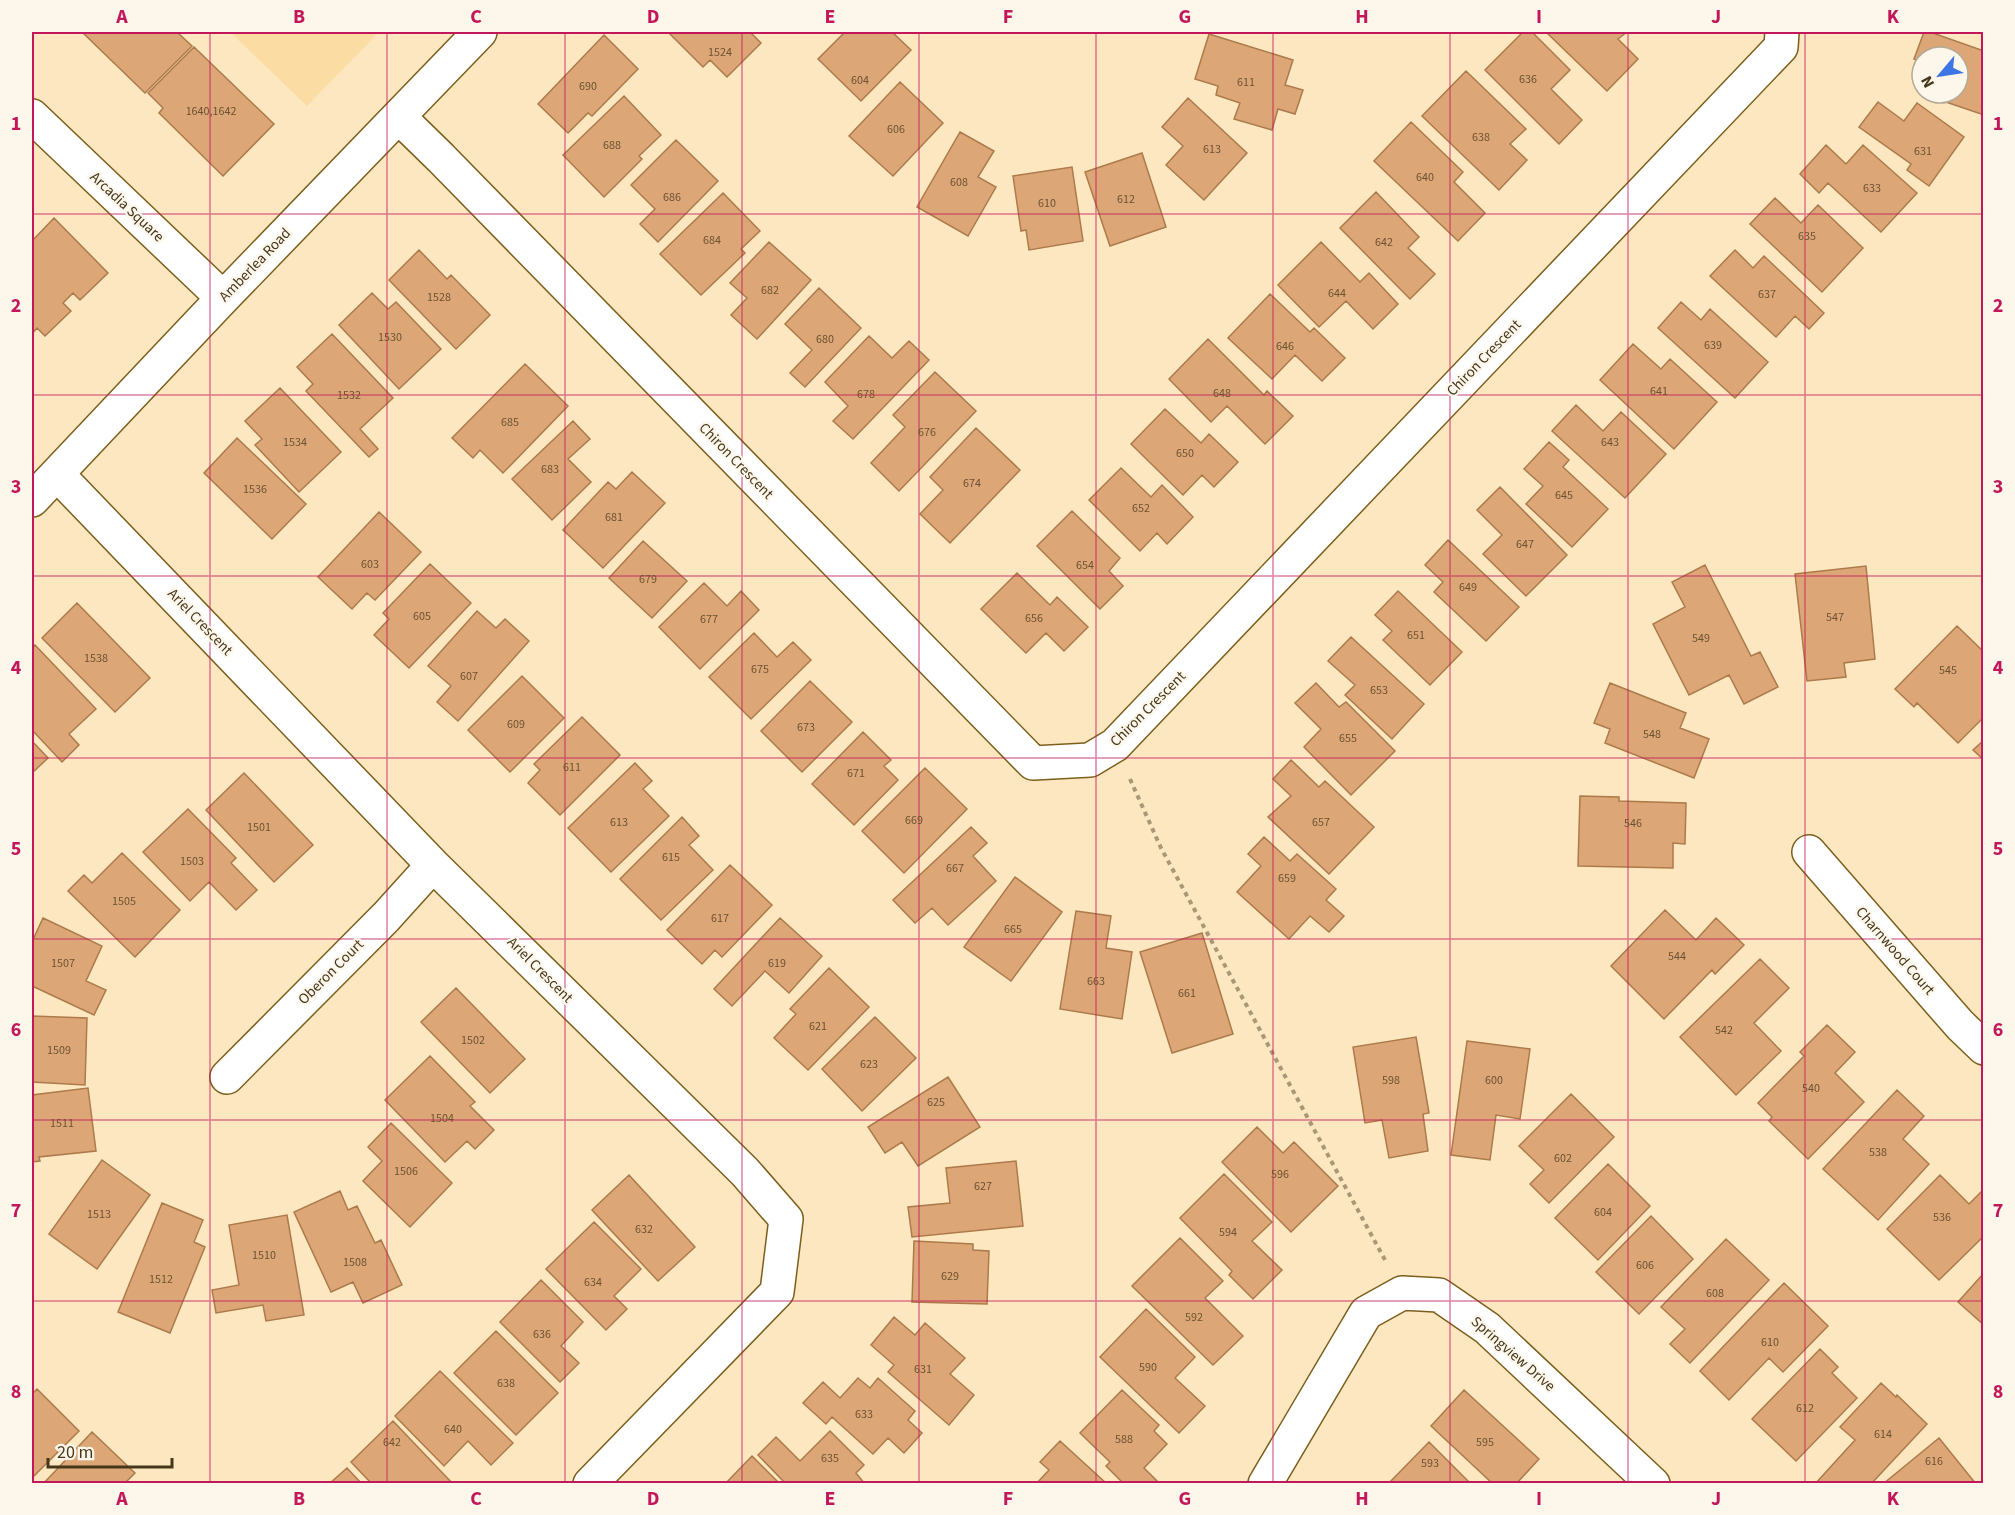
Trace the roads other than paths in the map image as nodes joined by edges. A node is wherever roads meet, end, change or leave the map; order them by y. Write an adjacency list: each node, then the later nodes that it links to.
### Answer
1 (480, 32): 4 (street, Amberlea Road)
2 (1782, 32): 4 (street, Chiron Crescent)
3 (32, 116): 5 (street, Arcadia Square)
4 (399, 117): 5 (street, Amberlea Road)
5 (222, 298): 6 (street, Amberlea Road)
6 (57, 474): 7 (street, Amberlea Road); 9 (street, Ariel Crescent)
7 (32, 500)
8 (1809, 852): 10 (street, Charnwood Court)
9 (433, 865): 11 (street, Oberon Court); 12 (street, Ariel Crescent)
10 (1983, 1048)
11 (227, 1077)
12 (590, 1484)
13 (1265, 1484): 14 (street, Springview Drive)
14 (1653, 1484)

